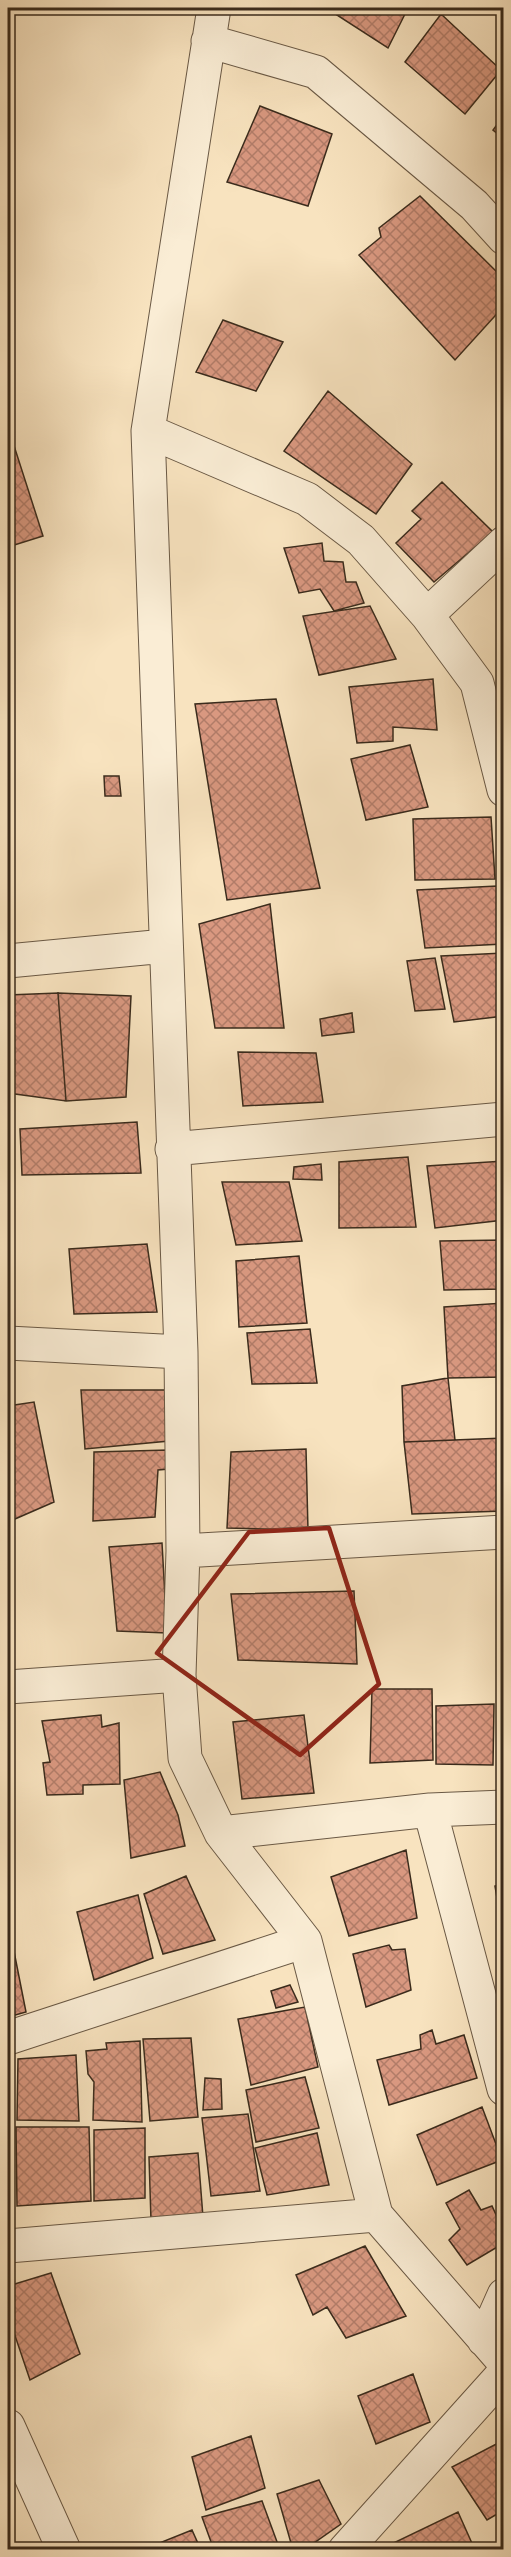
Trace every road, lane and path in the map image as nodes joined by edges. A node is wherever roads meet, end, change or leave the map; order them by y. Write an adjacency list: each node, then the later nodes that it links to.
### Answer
1 (214, 8): 2 (street)
2 (208, 41): 3 (street); 4 (street)
3 (504, 238)
4 (148, 431): 6 (street); 8 (street)
5 (504, 543): 6 (street)
6 (427, 615): 7 (street)
7 (504, 790)
8 (165, 946): 9 (street); 11 (street)
9 (8, 961)
10 (504, 1119): 11 (street)
11 (172, 1149): 13 (street)
12 (8, 1343): 13 (street)
13 (181, 1353): 15 (street)
14 (504, 1532): 15 (street)
15 (183, 1551): 16 (street)
16 (178, 1675): 17 (street); 20 (street)
17 (8, 1687)
18 (504, 1807): 19 (street)
19 (429, 1810): 20 (street); 23 (street)
20 (221, 1833): 21 (street)
21 (305, 1941): 22 (street); 24 (street)
22 (8, 2038)
23 (504, 2089)
24 (376, 2215): 25 (street); 27 (street)
25 (8, 2246)
26 (504, 2295): 27 (street)
27 (494, 2351)
28 (504, 2373): 31 (street)
29 (8, 2426): 30 (street)
30 (61, 2548)
31 (345, 2550)

